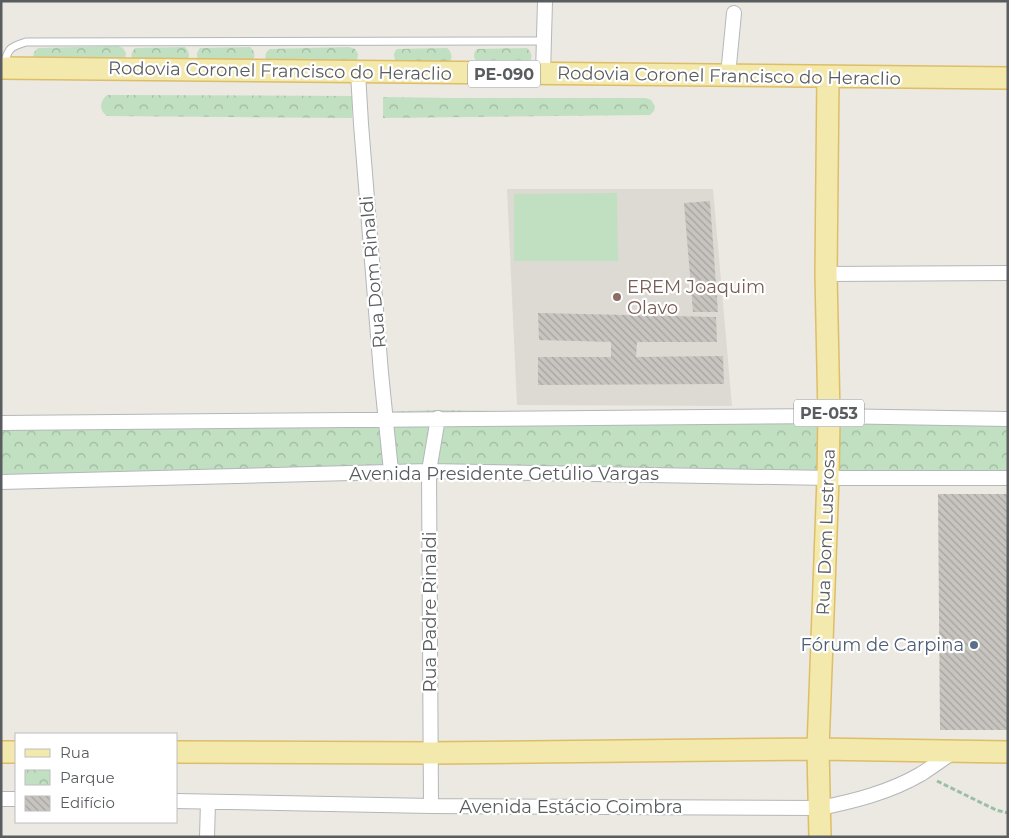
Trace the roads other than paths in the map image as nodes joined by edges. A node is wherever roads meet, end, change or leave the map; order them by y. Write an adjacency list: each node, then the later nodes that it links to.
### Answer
1 (545, 1): 3 (street)
2 (734, 13): 7 (street)
3 (544, 41): 4 (lane); 6 (street)
4 (2, 68): 5 (main road, Rodovia Coronel Francisco do Heraclio / PE-090)
5 (358, 73): 6 (main road, Rodovia Coronel Francisco do Heraclio / PE-090); 14 (street, Rua Dom Rinaldi)
6 (543, 74): 7 (main road, Rodovia Coronel Francisco do Heraclio / PE-090)
7 (728, 75): 8 (main road, Rodovia Coronel Francisco do Heraclio / PE-090)
8 (828, 77): 9 (main road, Rodovia Coronel Francisco do Heraclio / PE-090); 11 (main road, Rua Dom Lustrosa / PE-053)
9 (1008, 78)
10 (1008, 273): 11 (street)
11 (826, 274): 12 (main road, Rua Dom Lustrosa / PE-053)
12 (829, 416): 13 (street); 15 (street); 19 (main road, Rua Dom Lustrosa / PE-053)
13 (438, 418): 14 (street); 18 (street, Rua Padre Rinaldi)
14 (385, 419): 16 (street); 17 (street, Rua Dom Rinaldi)
15 (1008, 419)
16 (1, 423)
17 (391, 471): 18 (street, Avenida Presidente Getúlio Vargas); 21 (street, Avenida Presidente Getúlio Vargas)
18 (429, 471): 19 (street, Avenida Presidente Getúlio Vargas); 28 (street, Rua Padre Rinaldi)
19 (828, 478): 20 (street, Avenida Presidente Getúlio Vargas); 22 (main road, Rua Dom Lustrosa / PE-053)
20 (1008, 478)
21 (1, 482)
22 (818, 749): 26 (main road); 28 (main road); 34 (main road, Rua Dom Lustrosa / PE-053)
23 (1, 752): 24 (main road)
24 (15, 752)
25 (178, 752): 28 (main road)
26 (953, 752): 27 (main road); 34 (street, Avenida Estácio Coimbra)
27 (1008, 752)
28 (430, 753): 33 (street, Rua Padre Rinaldi)
29 (1, 798): 30 (street)
30 (15, 799)
31 (178, 801): 32 (street, Avenida Estácio Coimbra)
32 (208, 802): 33 (street, Avenida Estácio Coimbra); 35 (street)
33 (431, 806): 34 (street, Avenida Estácio Coimbra)
34 (820, 808): 36 (main road, Rua Dom Lustrosa / PE-053)
35 (207, 837)
36 (820, 837)

